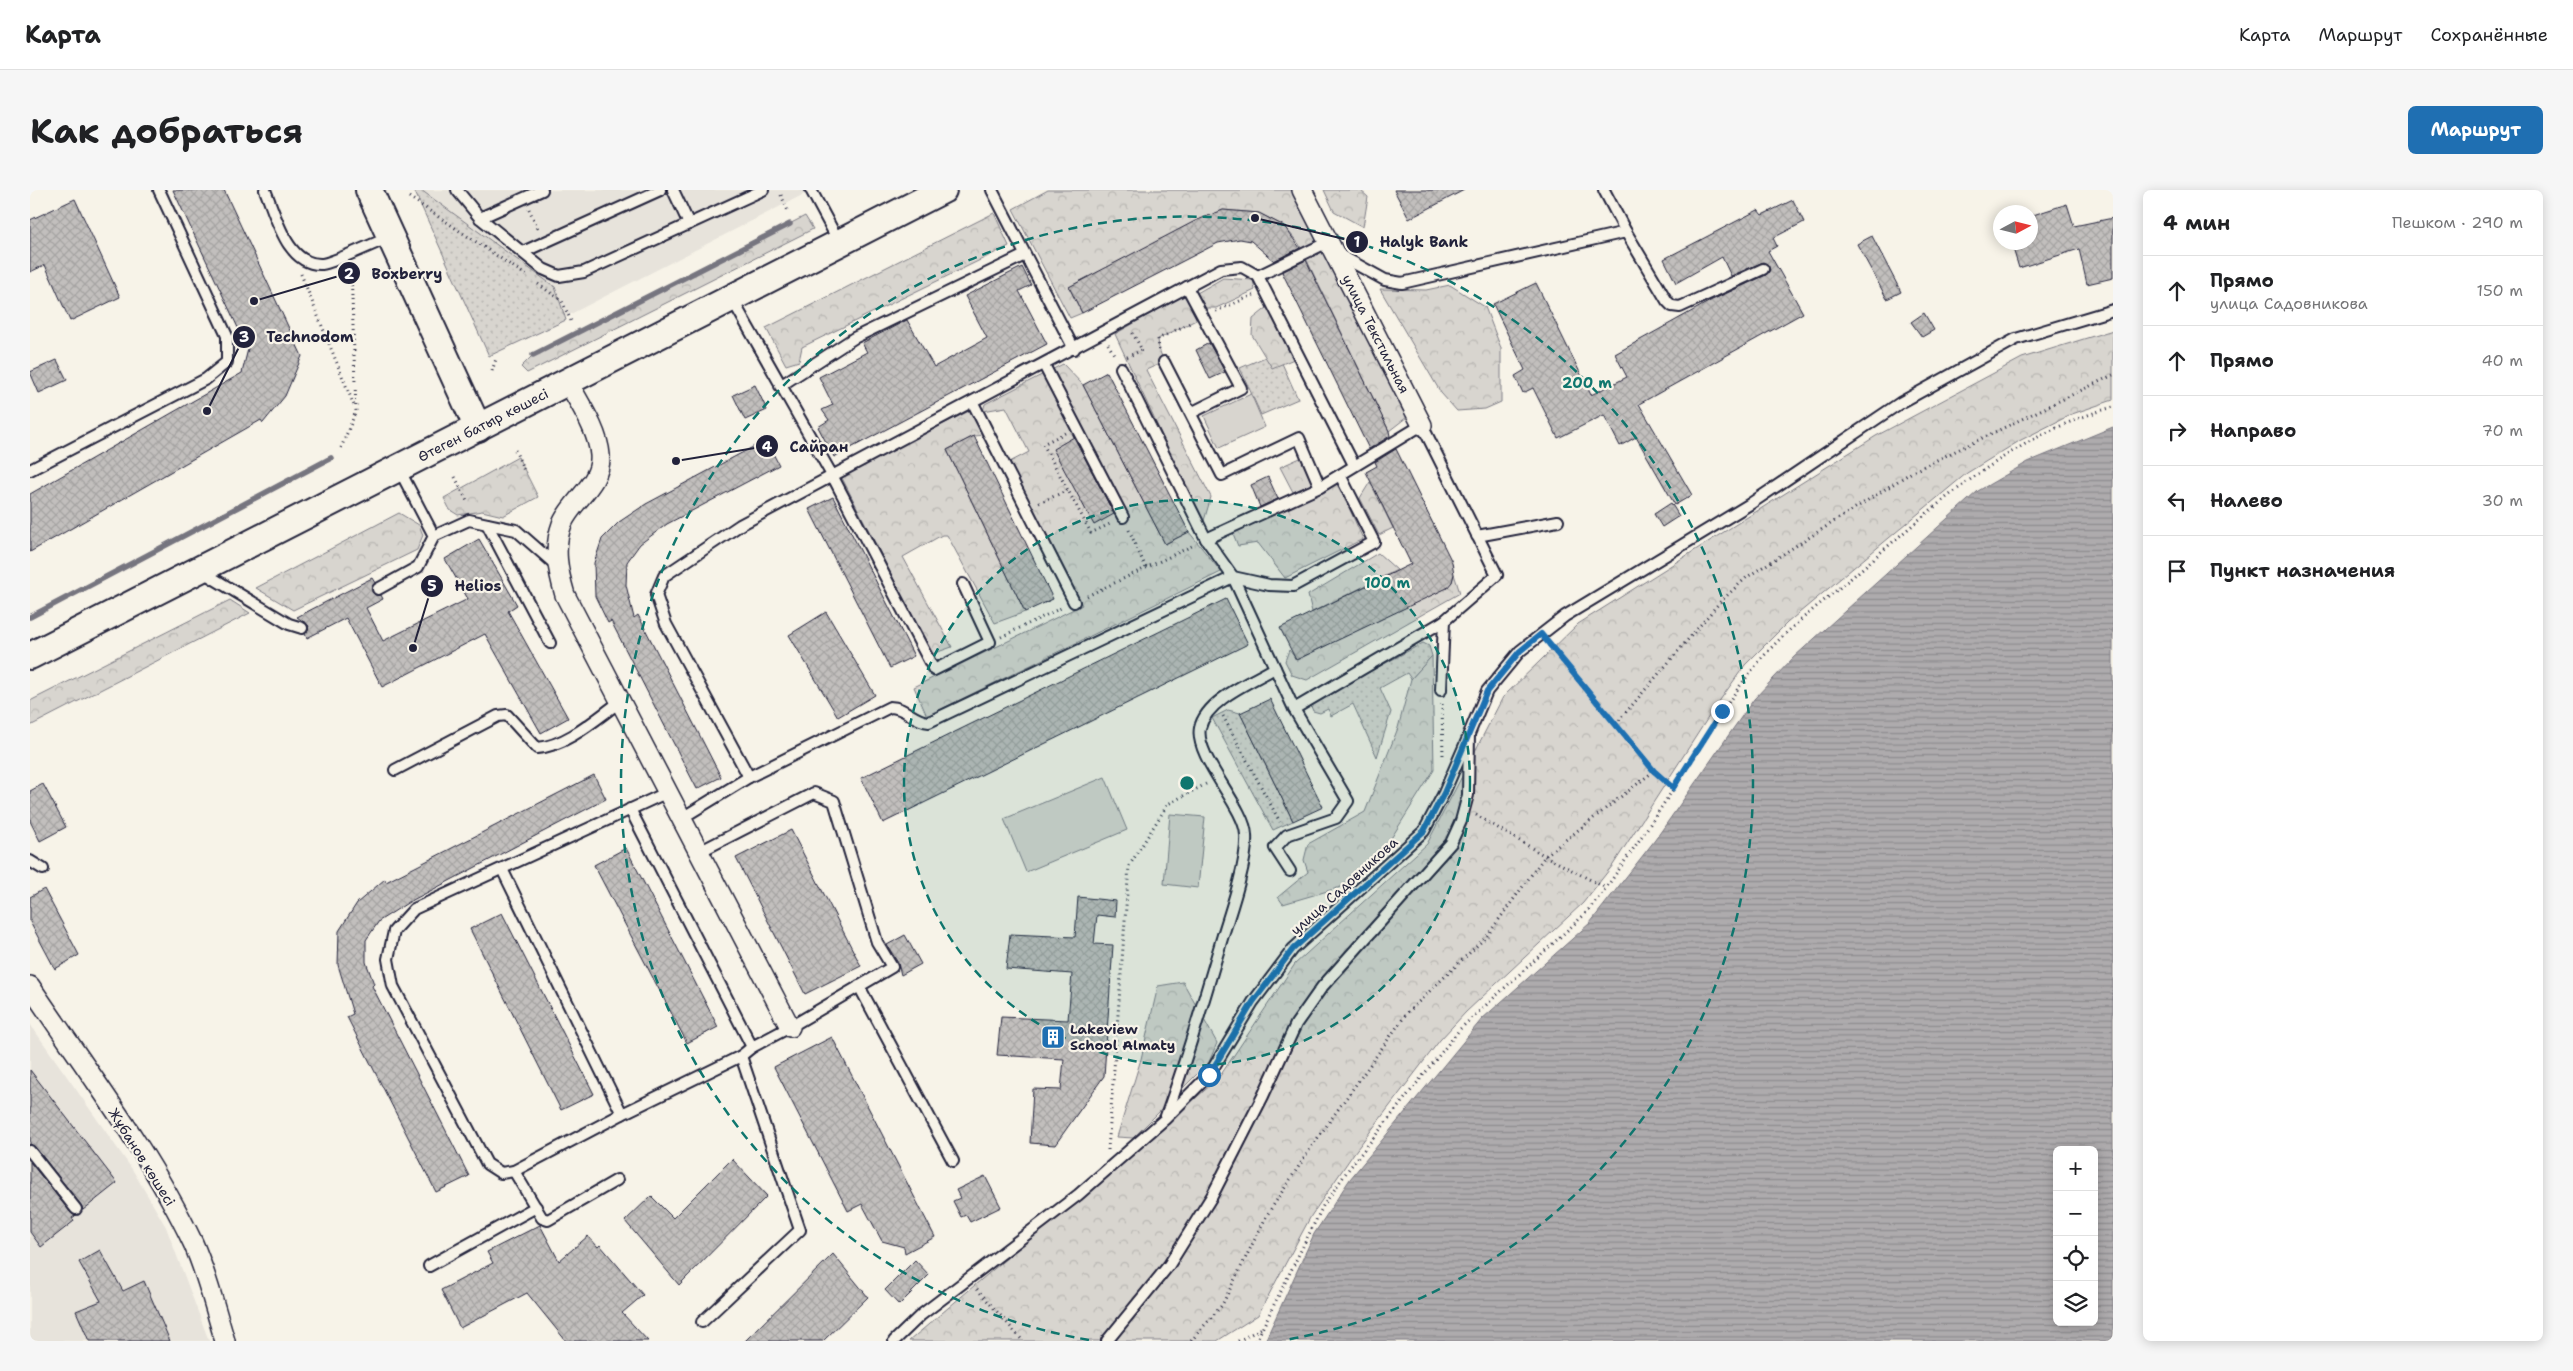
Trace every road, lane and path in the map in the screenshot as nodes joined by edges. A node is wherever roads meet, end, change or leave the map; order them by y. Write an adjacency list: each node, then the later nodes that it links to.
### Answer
1 (158, 190): 55 (lane)
2 (265, 190): 22 (lane)
3 (369, 190): 20 (main road)
4 (457, 190): 17 (lane)
5 (542, 190): 17 (lane)
6 (660, 190): 24 (lane)
7 (673, 190): 18 (lane)
8 (763, 190): 18 (lane)
9 (811, 190): 21 (lane)
10 (943, 190): 21 (main road)
11 (992, 190): 26 (lane)
12 (1302, 190): 23 (street, улица Текстильная)
13 (1604, 190): 19 (lane)
14 (781, 195): 16 (path)
15 (409, 197): 32 (path)
16 (788, 211)
17 (480, 218): 24 (lane)
18 (688, 224): 24 (lane)
19 (1626, 232): 23 (lane); 27 (lane)
20 (391, 237): 25 (lane); 50 (main road)
21 (839, 243): 30 (main road, Өтеген батыр көшесі)
22 (290, 246): 25 (lane); 46 (path)
23 (1331, 247): 28 (lane); 48 (street, улица Текстильная)
24 (523, 252)
25 (350, 253): 46 (path)
26 (1025, 255): 35 (lane); 43 (lane)
27 (1763, 268)
28 (1258, 276): 29 (lane); 53 (lane)
29 (1188, 287): 33 (lane); 47 (lane)
30 (732, 298): 42 (main road, Өтеген батыр көшесі); 43 (lane)
31 (2113, 310): 79 (lane, улица Садовникова)
32 (571, 321)
33 (1126, 321): 34 (lane); 39 (path)
34 (1102, 333): 35 (lane); 39 (path)
35 (1074, 349): 38 (lane)
36 (496, 359): 40 (path)
37 (1164, 362): 47 (lane)
38 (1044, 365): 44 (lane); 49 (lane)
39 (1119, 365): 69 (lane)
40 (492, 370)
41 (2113, 375): 88 (path)
42 (568, 382): 50 (main road, Өтеген батыр көшесі); 70 (street)
43 (780, 386): 59 (lane)
44 (972, 403): 59 (lane); 63 (lane)
45 (2113, 407): 94 (path)
46 (356, 411): 51 (path)
47 (1191, 413): 60 (lane)
48 (1422, 425): 53 (lane); 68 (lane)
49 (1076, 427): 61 (path); 64 (lane)
50 (478, 428): 54 (main road, Өтеген батыр көшесі)
51 (341, 448)
52 (515, 450): 56 (path)
53 (1354, 465): 57 (lane)
54 (399, 469): 67 (lane); 72 (main road, Өтеген батыр көшесі)
55 (30, 470)
56 (525, 473)
57 (1340, 475): 60 (lane); 73 (lane)
58 (455, 477): 62 (path)
59 (833, 477): 80 (lane); 92 (lane)
60 (1320, 487): 69 (lane)
61 (1068, 490): 63 (path); 64 (path)
62 (468, 502)
63 (1027, 509): 76 (lane)
64 (1123, 517): 71 (path)
65 (1558, 521): 68 (lane)
66 (487, 524): 67 (lane); 70 (lane); 81 (lane)
67 (434, 536): 75 (lane)
68 (1477, 536): 77 (lane)
69 (1206, 539): 71 (path); 73 (lane)
70 (557, 566): 85 (street)
71 (1146, 568): 76 (path)
72 (200, 570): 78 (lane); 82 (main road, Өтеген батыр көшесі)
73 (1233, 577): 83 (lane); 92 (lane)
74 (963, 584): 80 (lane)
75 (378, 589)
76 (1074, 602): 80 (path)
77 (1444, 621): 84 (lane); 87 (lane)
78 (302, 628)
79 (1541, 634): 88 (path); 89 (lane, улица Садовникова)
80 (990, 642)
81 (550, 643)
82 (30, 656)
83 (1274, 668): 86 (lane); 87 (lane)
84 (1441, 690): 96 (path)
85 (621, 701): 90 (lane); 95 (street)
86 (1216, 702): 93 (lane); 100 (path)
87 (1294, 709): 100 (lane)
88 (1616, 724): 91 (path)
89 (1469, 734): 96 (lane, улица Садовникова); 97 (lane)
90 (395, 770)
91 (1654, 771): 94 (path); 102 (path)
92 (749, 777): 99 (lane)
93 (1217, 778): 114 (lane); 117 (path)
94 (1673, 788): 107 (path)
95 (668, 792): 98 (lane); 99 (street)
96 (1444, 793): 114 (lane, улица Садовникова)
97 (1464, 808): 102 (path); 129 (lane)
98 (630, 809): 105 (lane); 111 (lane)
99 (682, 818): 101 (street)
100 (1287, 835): 106 (lane)
101 (699, 852): 109 (lane); 110 (street)
102 (1545, 856): 107 (path); 130 (path)
103 (30, 861): 104 (lane)
104 (43, 869)
105 (502, 869): 113 (lane); 118 (lane)
106 (1290, 871)
107 (1606, 888): 125 (path)
108 (30, 986): 126 (street, Жұбанов көшесі)
109 (859, 986): 110 (lane); 116 (lane)
110 (790, 1028): 111 (lane)
111 (752, 1047): 112 (lane)
112 (741, 1056): 113 (lane); 124 (lane)
113 (622, 1114): 118 (lane)
114 (1165, 1119): 117 (lane, улица Садовникова)
115 (30, 1150): 121 (lane)
116 (953, 1161)
117 (1106, 1168): 123 (lane, улица Садовникова)
118 (514, 1171): 120 (lane)
119 (617, 1180): 120 (lane)
120 (536, 1207): 122 (lane)
121 (76, 1209)
122 (429, 1266)
123 (968, 1280): 127 (lane, улица Садовникова); 128 (path)
124 (702, 1322)
125 (1263, 1328): 131 (path); 132 (path)
126 (225, 1341)
127 (894, 1341)
128 (1023, 1341)
129 (1107, 1341)
130 (1191, 1341)
131 (1238, 1341)
132 (1256, 1341)

